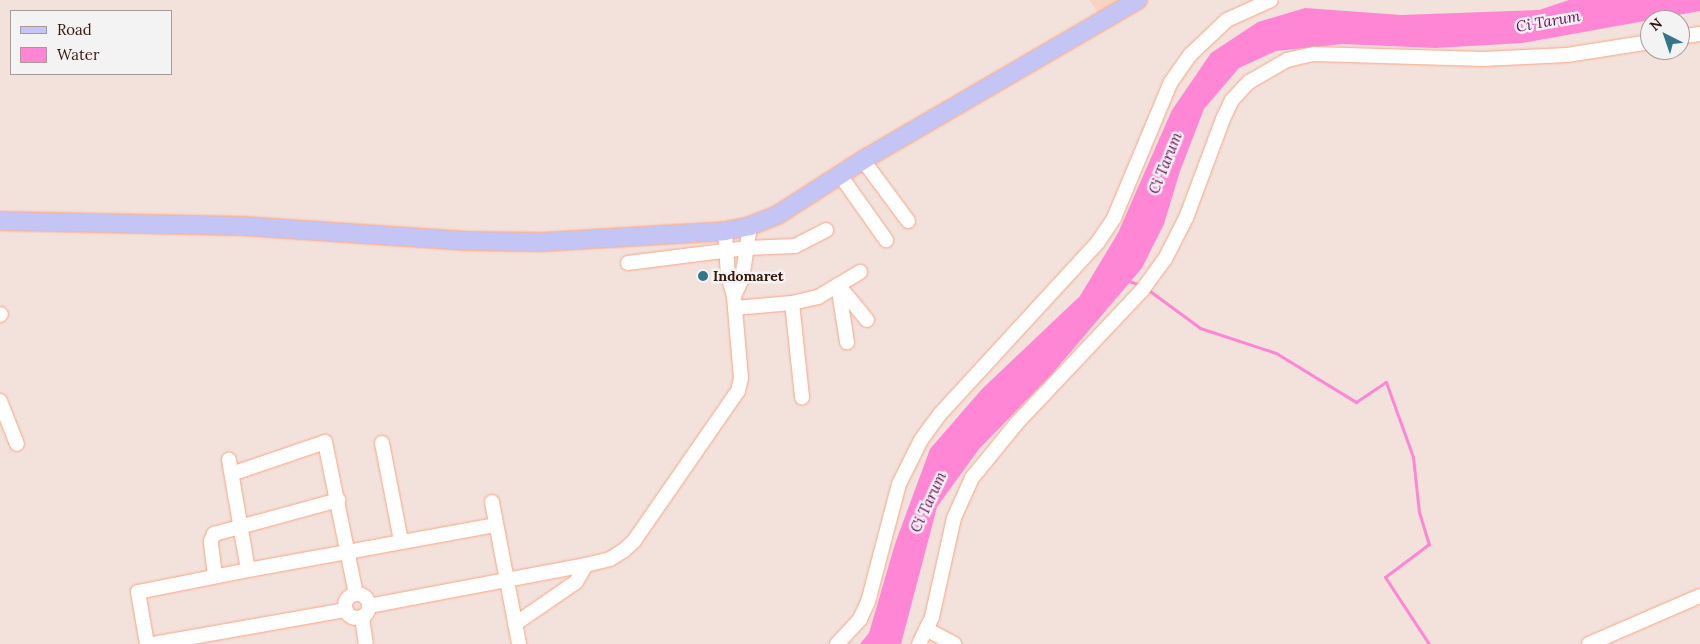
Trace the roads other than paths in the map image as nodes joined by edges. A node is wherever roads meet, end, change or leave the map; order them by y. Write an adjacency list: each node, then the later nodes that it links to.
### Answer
1 (1138, 0): 4 (main road)
2 (1271, 0): 47 (street)
3 (1640, 44): 42 (street)
4 (863, 160): 5 (main road); 6 (street)
5 (840, 175): 8 (main road); 11 (street)
6 (908, 220)
7 (0, 221): 10 (main road)
8 (750, 226): 10 (main road); 12 (street)
9 (826, 230): 12 (street)
10 (725, 231): 13 (street)
11 (886, 240)
12 (746, 248): 13 (street); 17 (street)
13 (727, 252): 14 (street); 17 (street)
14 (628, 263)
15 (860, 272): 16 (street)
16 (838, 285): 18 (street); 19 (street); 20 (street)
17 (735, 302): 18 (street); 33 (street)
18 (792, 304): 21 (street)
19 (868, 320)
20 (847, 342)
21 (802, 397)
22 (0, 401): 23 (street)
23 (17, 444)
24 (382, 444): 31 (street)
25 (230, 460): 26 (street)
26 (234, 474): 27 (street); 29 (street)
27 (338, 500): 29 (street); 32 (street)
28 (492, 502): 30 (street)
29 (242, 524): 34 (street); 35 (street)
30 (495, 525): 31 (street); 36 (street)
31 (401, 541): 32 (street)
32 (348, 550): 34 (street); 37 (street)
33 (586, 565): 36 (street); 41 (street)
34 (248, 570): 35 (street)
35 (215, 576): 43 (street)
36 (504, 579): 40 (street); 41 (street)
37 (356, 594): 39 (street); 40 (street)
38 (1700, 596): 50 (street)
39 (346, 610): 40 (street); 44 (street)
40 (366, 612): 45 (street)
41 (515, 624): 46 (street)
42 (926, 629): 48 (street); 49 (street)
43 (147, 644)
44 (153, 644)
45 (366, 644)
46 (518, 644)
47 (837, 644)
48 (919, 644)
49 (954, 644)
50 (1589, 644)

